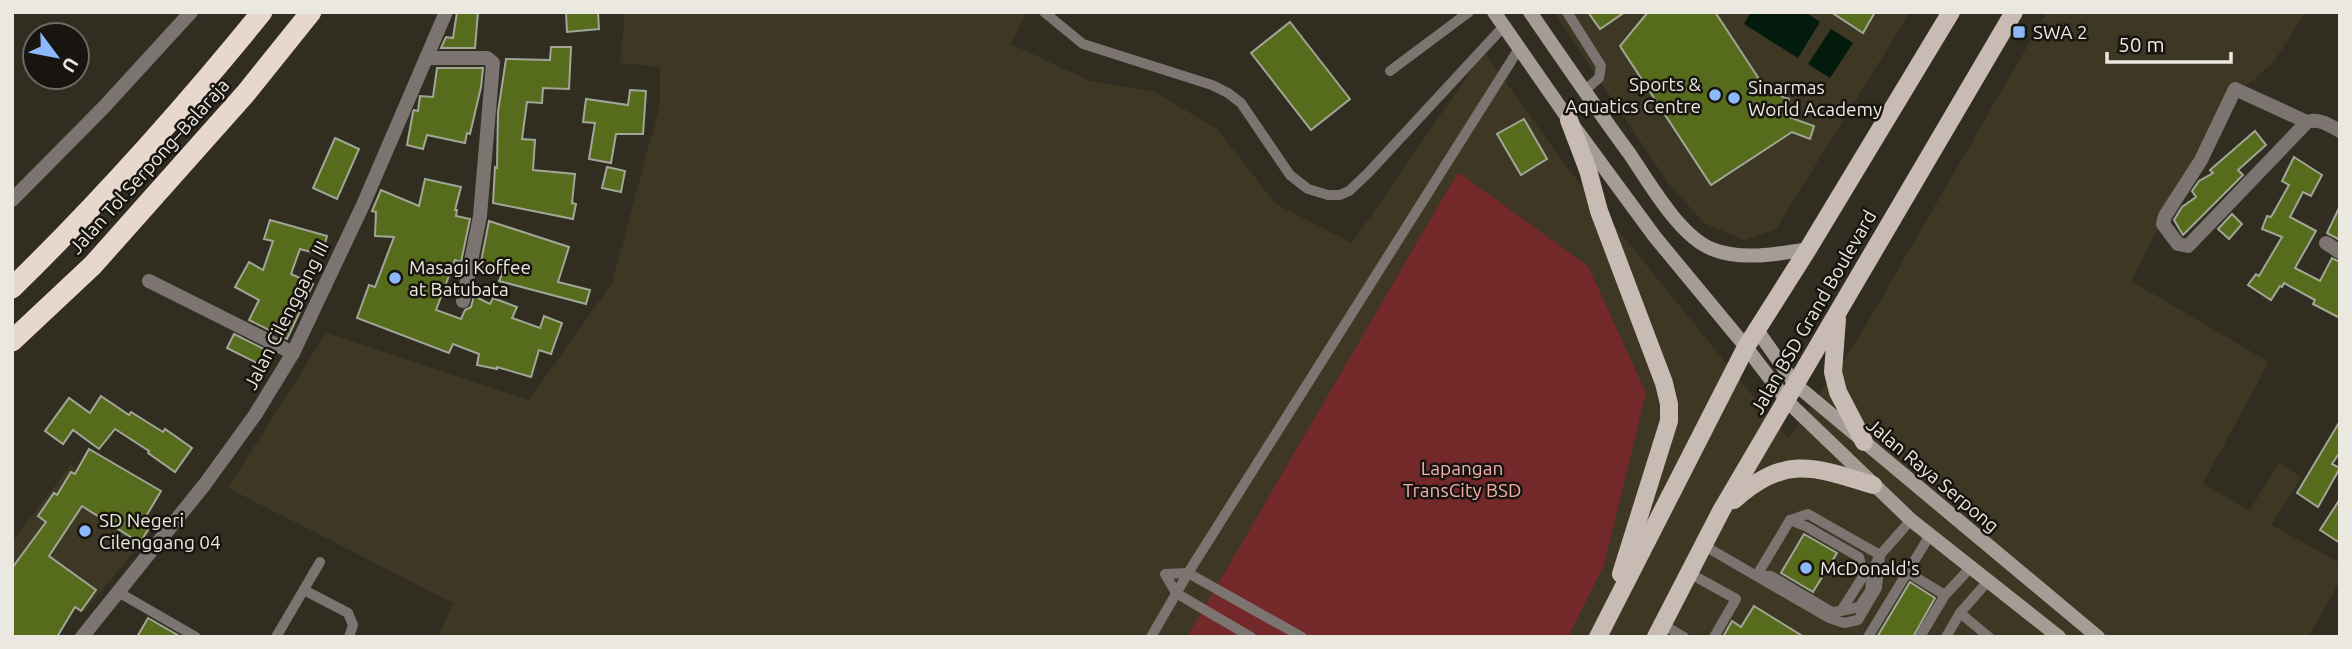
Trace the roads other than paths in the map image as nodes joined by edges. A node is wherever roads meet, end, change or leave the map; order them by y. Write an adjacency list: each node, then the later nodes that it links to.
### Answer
1 (191, 12): 20 (street)
2 (262, 12): 25 (highway, Jalan Tol Serpong–Balaraja)
3 (311, 12): 29 (highway, Jalan Tol Serpong–Balaraja)
4 (446, 12): 14 (street, Jalan Cilenggang III)
5 (1044, 12): 12 (lane)
6 (1469, 12): 15 (lane)
7 (1494, 12): 12 (main road)
8 (1530, 12): 16 (main road)
9 (1567, 12): 16 (lane)
10 (1951, 12): 22 (main road, Jalan BSD Grand Boulevard)
11 (2014, 12): 27 (main road, Jalan BSD Grand Boulevard)
12 (1505, 26): 13 (main road)
13 (1520, 47): 17 (main road); 45 (lane)
14 (426, 58): 26 (street); 31 (street, Jalan Cilenggang III)
15 (1390, 71)
16 (1584, 91): 22 (main road)
17 (1569, 120): 30 (main road); 55 (main road)
18 (2307, 122): 18 (street); 19 (street)
19 (2340, 131)
20 (12, 200)
21 (2326, 243): 23 (street)
22 (1808, 249): 28 (main road, Jalan BSD Grand Boulevard)
23 (2340, 252)
24 (149, 281): 31 (street)
25 (12, 288)
26 (463, 302)
27 (1838, 312): 32 (main road, Jalan BSD Grand Boulevard); 34 (main road)
28 (1757, 330): 30 (main road, Jalan BSD Grand Boulevard); 32 (main road, Jalan Raya Serpong)
29 (12, 341)
30 (1746, 347): 33 (main road); 55 (main road, Jalan BSD Grand Boulevard)
31 (293, 353): 50 (street, Jalan Cilenggang III)
32 (1796, 384): 33 (main road, Jalan BSD Grand Boulevard); 34 (main road, Jalan Raya Serpong)
33 (1787, 401): 35 (main road); 36 (main road, Jalan BSD Grand Boulevard)
34 (1864, 442): 71 (main road, Jalan Raya Serpong)
35 (1872, 485): 36 (main road); 38 (main road)
36 (1721, 511): 40 (main road, Jalan BSD Grand Boulevard)
37 (1790, 520): 41 (lane); 47 (lane); 53 (lane)
38 (1911, 520): 39 (main road); 41 (lane)
39 (1930, 535): 43 (main road); 44 (lane)
40 (1703, 545): 46 (main road, Jalan BSD Grand Boulevard); 47 (lane)
41 (1880, 555): 47 (lane); 53 (lane)
42 (320, 562): 49 (lane)
43 (1970, 567): 48 (main road); 52 (lane)
44 (1907, 572): 52 (lane); 66 (lane)
45 (1188, 573): 51 (lane); 51 (lane); 63 (lane)
46 (1689, 573): 56 (main road, Jalan BSD Grand Boulevard); 65 (lane)
47 (1756, 576): 53 (lane)
48 (1987, 581): 54 (lane); 70 (main road)
49 (304, 590): 59 (lane); 60 (lane)
50 (118, 592): 57 (street, Jalan Cilenggang III); 58 (lane)
51 (1176, 593): 61 (lane); 62 (lane)
52 (1945, 595): 67 (lane)
53 (1841, 611)
54 (1961, 613): 68 (lane); 69 (lane)
55 (1602, 630)
56 (1659, 631): 64 (lane)
57 (82, 637)
58 (196, 637)
59 (276, 637)
60 (349, 637)
61 (1151, 637)
62 (1251, 637)
63 (1302, 637)
64 (1684, 637)
65 (1714, 637)
66 (1868, 637)
67 (1920, 637)
68 (1946, 637)
69 (1989, 637)
70 (2059, 637)
71 (2098, 637)

